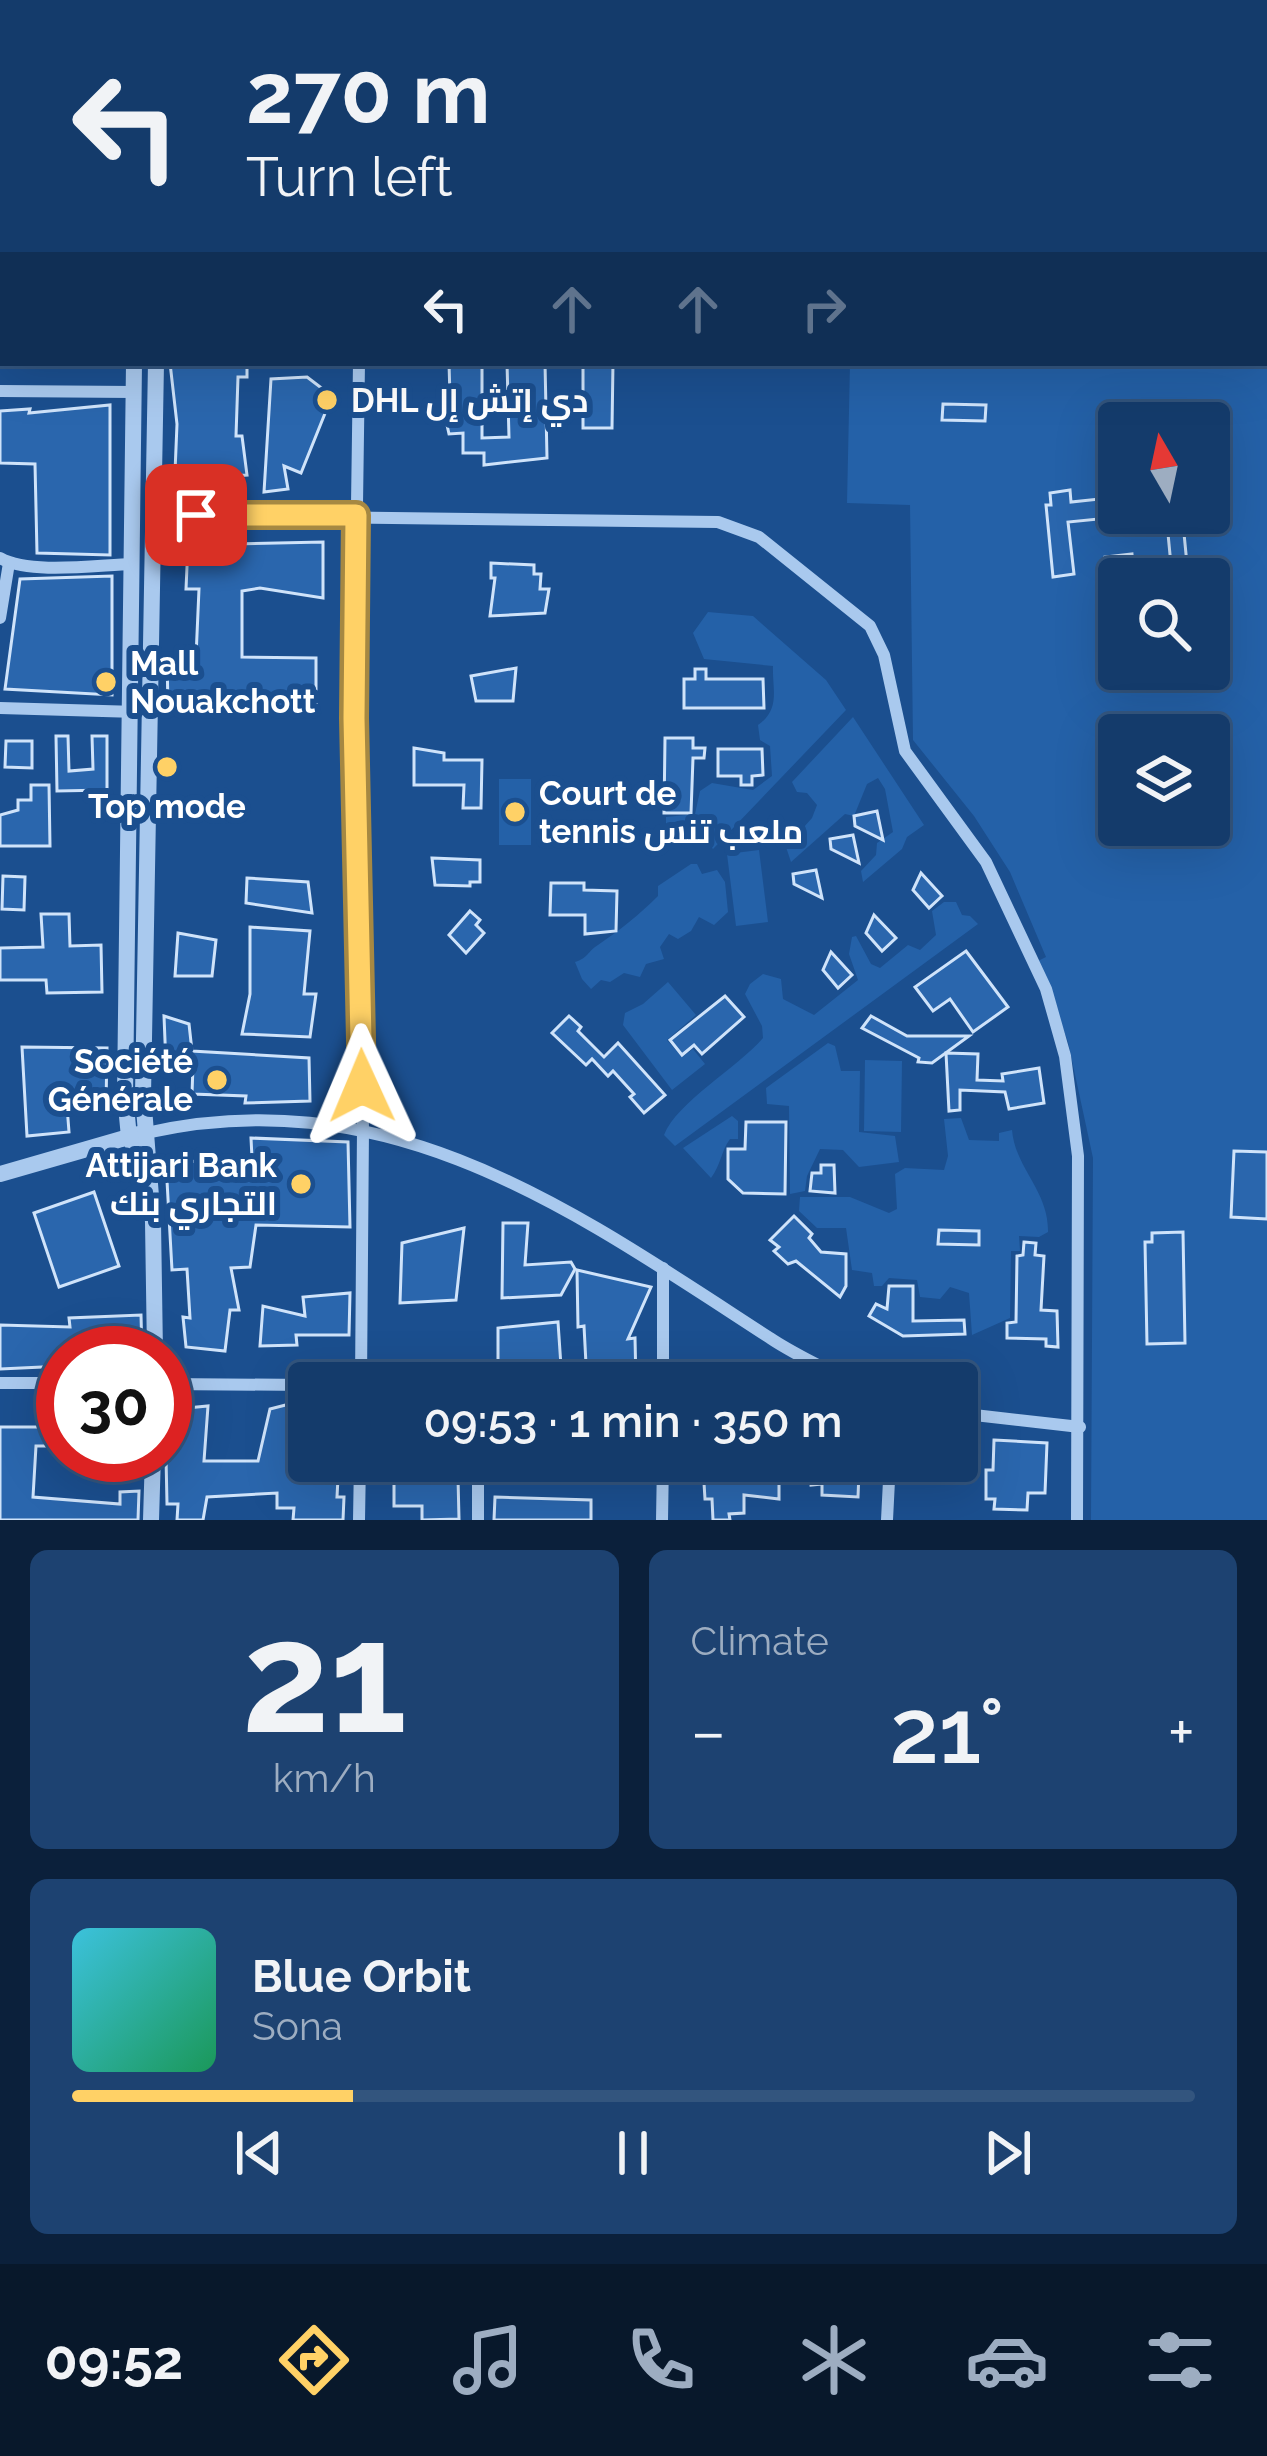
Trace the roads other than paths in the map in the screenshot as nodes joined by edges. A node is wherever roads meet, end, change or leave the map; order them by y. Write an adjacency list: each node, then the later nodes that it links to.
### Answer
1 (134, 366): 5 (street)
2 (156, 366): 6 (street)
3 (359, 366): 7 (street)
4 (0, 391): 5 (street)
5 (134, 392): 9 (street)
6 (156, 515): 7 (street); 12 (street)
7 (356, 515): 13 (street); 26 (street)
8 (4, 560): 9 (street); 10 (street)
9 (132, 564): 12 (street)
10 (0, 618)
11 (0, 708): 12 (street)
12 (141, 712): 14 (street)
13 (362, 1128): 14 (street); 16 (street); 18 (street)
14 (137, 1135): 15 (street); 17 (street)
15 (0, 1174)
16 (664, 1268): 19 (street); 20 (street)
17 (155, 1326)
18 (361, 1362)
19 (663, 1362)
20 (812, 1362)
21 (0, 1383): 22 (street)
22 (36, 1383)
23 (192, 1384): 24 (street)
24 (288, 1385)
25 (978, 1415): 26 (street)
26 (1080, 1427): 37 (street)
27 (152, 1482): 32 (street)
28 (360, 1482): 33 (street)
29 (478, 1482): 34 (street)
30 (663, 1482): 35 (street)
31 (889, 1482): 36 (street)
32 (151, 1520)
33 (359, 1520)
34 (478, 1520)
35 (662, 1520)
36 (887, 1520)
37 (1077, 1520)

